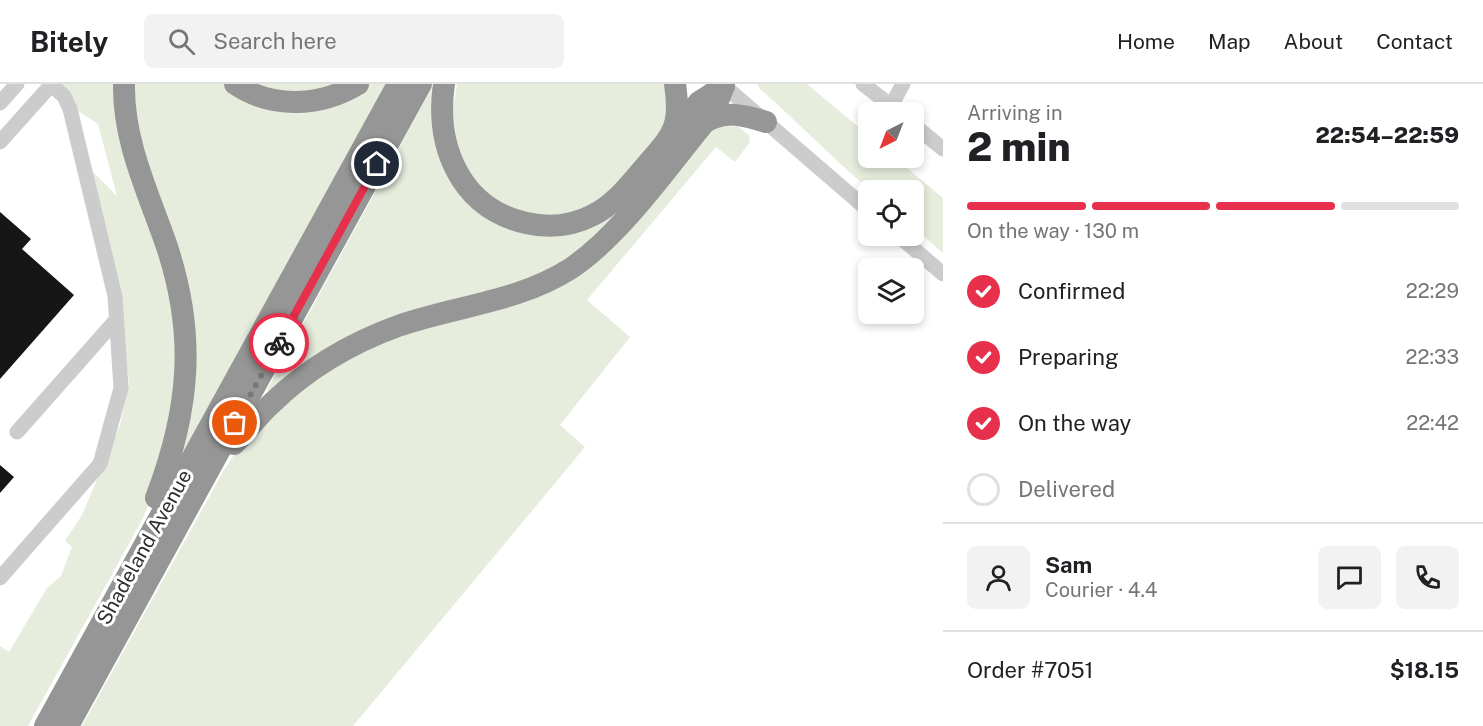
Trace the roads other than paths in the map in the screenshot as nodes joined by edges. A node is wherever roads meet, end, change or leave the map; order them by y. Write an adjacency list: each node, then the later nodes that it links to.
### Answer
1 (17, 84): 15 (street)
2 (51, 84): 20 (street); 25 (street)
3 (124, 84): 28 (highway)
4 (235, 84): 5 (highway)
5 (358, 84)
6 (398, 84): 28 (highway, Shadeland Avenue)
7 (421, 84): 27 (highway, Shadeland Avenue)
8 (444, 84): 18 (highway)
9 (675, 84): 18 (highway)
10 (863, 84): 13 (street)
11 (903, 84): 14 (street)
12 (724, 85): 16 (highway); 17 (street); 18 (highway)
13 (886, 102)
14 (897, 102)
15 (0, 103)
16 (705, 122): 17 (highway); 27 (highway)
17 (766, 122): 22 (street)
18 (673, 133)
19 (924, 133): 21 (street)
20 (0, 142)
21 (943, 149)
22 (858, 201)
23 (910, 246): 24 (street)
24 (943, 274)
25 (116, 320): 26 (street); 29 (street)
26 (17, 432)
27 (213, 463): 31 (highway, Shadeland Avenue)
28 (127, 577): 30 (highway, Shadeland Avenue)
29 (0, 578)
30 (45, 726)
31 (68, 726)

